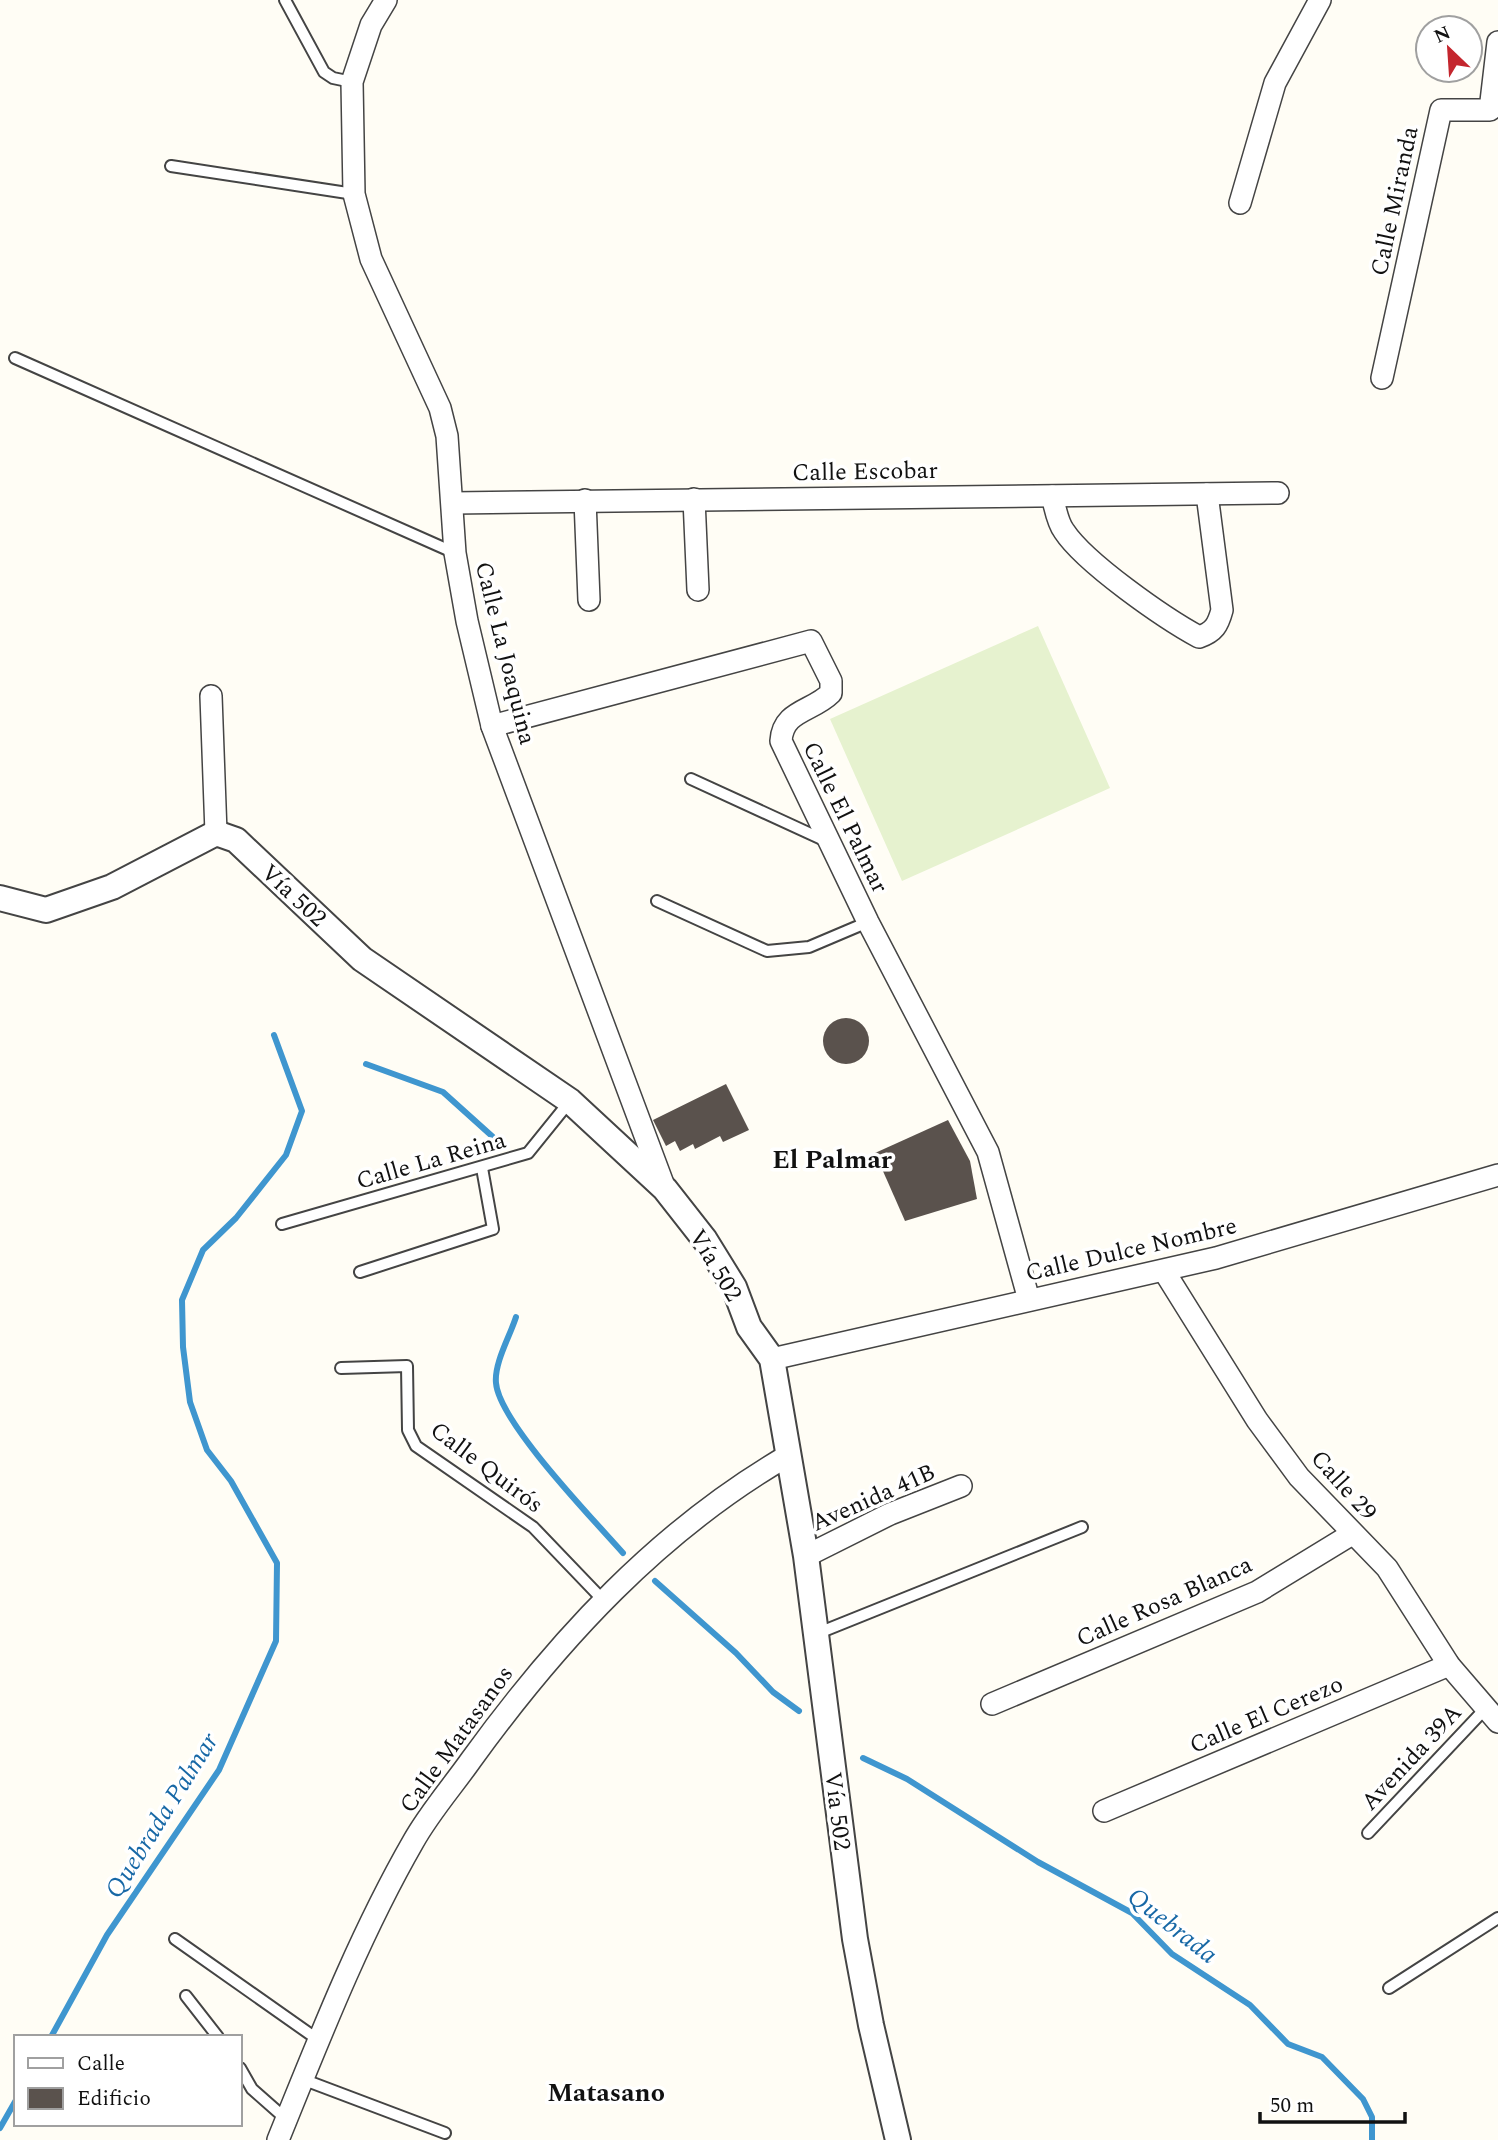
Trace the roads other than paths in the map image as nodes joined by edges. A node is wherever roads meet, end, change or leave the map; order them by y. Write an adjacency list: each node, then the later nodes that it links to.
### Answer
1 (285, 0): 5 (lane)
2 (386, 0): 5 (street, Calle La Joaquina)
3 (1320, 0): 8 (street)
4 (1498, 42): 10 (street, Calle Miranda)
5 (352, 82): 7 (street, Calle La Joaquina)
6 (171, 166): 7 (lane)
7 (354, 194): 16 (street, Calle La Joaquina)
8 (1240, 203)
9 (15, 358): 17 (lane)
10 (1382, 378)
11 (1278, 493): 12 (street, Calle Escobar)
12 (1207, 494): 13 (street, Calle Escobar); 13 (street)
13 (1052, 496): 14 (street, Calle Escobar)
14 (694, 499): 15 (street, Calle Escobar); 18 (street)
15 (585, 500): 16 (street, Calle Escobar); 19 (street)
16 (453, 503): 17 (street, Calle La Joaquina)
17 (455, 553): 21 (street, Calle La Joaquina)
18 (698, 590)
19 (589, 600)
20 (211, 696): 23 (street)
21 (492, 726): 24 (street, Calle El Palmar); 31 (street, Calle La Joaquina)
22 (691, 779): 24 (lane)
23 (216, 833): 25 (street); 28 (street, Vía 502)
24 (829, 843): 27 (street, Calle El Palmar)
25 (0, 898)
26 (657, 901): 27 (lane)
27 (868, 922): 35 (street, Calle El Palmar)
28 (570, 1101): 29 (lane, Calle La Reina); 31 (street, Vía 502)
29 (482, 1168): 32 (lane, Calle La Reina); 34 (lane)
30 (1498, 1175): 33 (street, Calle Dulce Nombre)
31 (666, 1189): 36 (street, Vía 502)
32 (282, 1224)
33 (1164, 1271): 35 (street, Calle Dulce Nombre); 41 (street, Calle 29)
34 (360, 1272)
35 (1029, 1300): 36 (street, Calle Dulce Nombre)
36 (772, 1359): 38 (street, Vía 502)
37 (341, 1368): 43 (lane, Calle Quirós)
38 (789, 1455): 42 (street, Vía 502); 43 (street, Calle Matasanos)
39 (961, 1486): 42 (street, Avenida 41B)
40 (1082, 1527): 44 (lane)
41 (1352, 1534): 45 (street, Calle 29); 46 (street, Calle Rosa Blanca)
42 (806, 1556): 44 (street, Vía 502)
43 (603, 1600): 55 (street, Calle Matasanos)
44 (816, 1634): 61 (street, Vía 502)
45 (1449, 1665): 47 (street, Calle 29); 48 (street, Calle El Cerezo)
46 (992, 1704)
47 (1491, 1716): 49 (lane, Avenida 39A)
48 (1104, 1811)
49 (1368, 1833)
50 (1498, 1917): 52 (lane)
51 (175, 1939): 55 (lane)
52 (1389, 1988)
53 (186, 1996): 54 (lane)
54 (216, 2035)
55 (317, 2039): 57 (street, Calle Matasanos)
56 (242, 2071): 58 (lane)
57 (302, 2079): 58 (street, Calle Matasanos); 59 (lane)
58 (286, 2119): 60 (street, Calle Matasanos)
59 (445, 2133)
60 (278, 2140)
61 (898, 2140)

